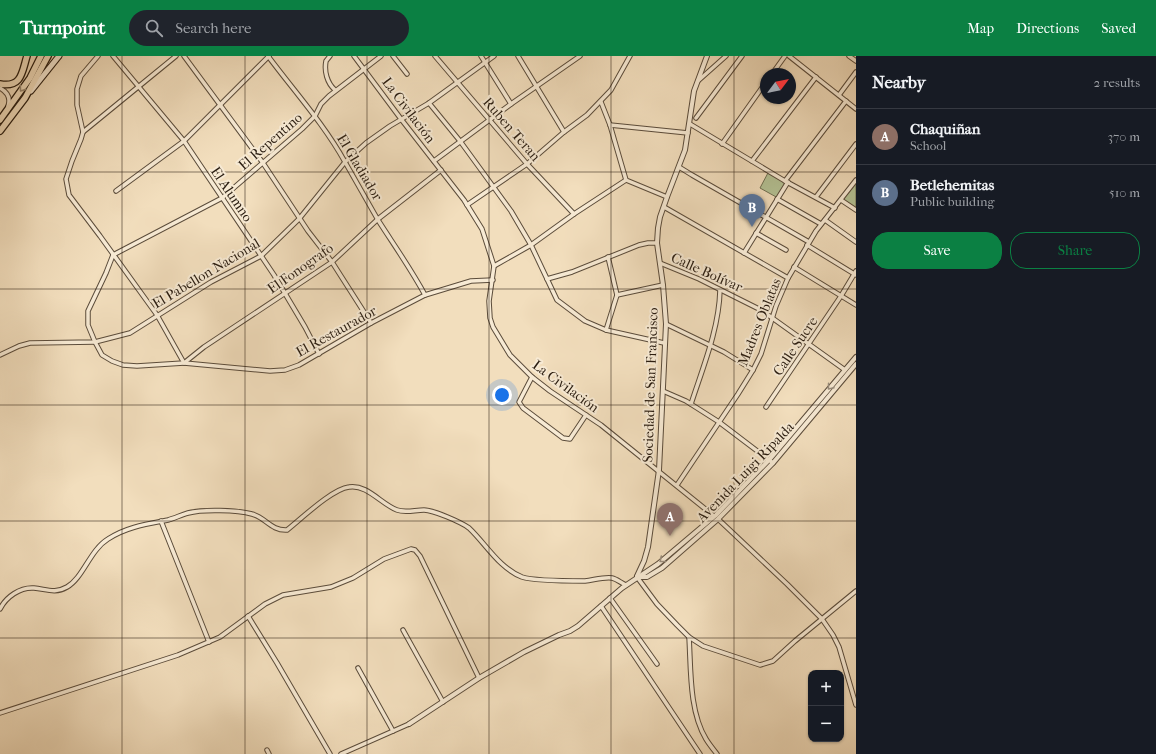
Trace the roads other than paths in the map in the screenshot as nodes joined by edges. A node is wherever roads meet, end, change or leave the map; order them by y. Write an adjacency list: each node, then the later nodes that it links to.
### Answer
1 (27, 56): 34 (main road)
2 (41, 56): 49 (main road, one-way to 49)
3 (48, 56): 42 (main road)
4 (59, 56): 42 (main road)
5 (98, 56): 58 (street)
6 (113, 56): 36 (street, El Alumno)
7 (176, 56): 36 (street)
8 (184, 56): 47 (street)
9 (268, 56): 47 (street); 50 (street, El Gladiador)
10 (330, 56): 39 (street)
11 (354, 56): 29 (street, La Civilación)
12 (381, 56): 29 (street, El Repentino)
13 (393, 56): 31 (street)
14 (436, 56): 35 (street, Ruben Teran)
15 (481, 56): 27 (street)
16 (494, 56): 27 (street, El Pabellon Nacional)
17 (518, 56): 37 (street)
18 (580, 56): 37 (street)
19 (630, 56): 44 (street)
20 (708, 56): 33 (street, Sociedad de San Francisco)
21 (726, 56): 33 (street)
22 (742, 56): 51 (street)
23 (785, 56): 28 (street)
24 (789, 56): 32 (street)
25 (848, 56): 26 (street)
26 (856, 61)
27 (485, 62): 35 (street, El Pabellon Nacional); 46 (street)
28 (776, 68)
29 (364, 69): 39 (street, El Repentino); 52 (street, La Civilación)
30 (856, 72): 41 (street)
31 (407, 74)
32 (816, 77): 41 (street); 66 (street)
33 (696, 82): 55 (street, Sociedad de San Francisco)
34 (0, 84)
35 (458, 84): 45 (street, El Pabellon Nacional); 54 (street, Ruben Teran)
36 (138, 86): 58 (street); 61 (street, El Alumno)
37 (536, 86): 46 (street); 59 (street)
38 (0, 88): 49 (street)
39 (335, 90): 50 (street, El Repentino)
40 (760, 90): 63 (street)
41 (839, 95): 43 (street)
42 (25, 98): 57 (main road)
43 (846, 101): 48 (street); 74 (street)
44 (601, 102): 56 (street); 59 (street)
45 (429, 103): 52 (street, El Pabellon Nacional); 62 (street)
46 (511, 104): 54 (street)
47 (220, 105): 61 (street); 68 (street)
48 (856, 109)
49 (7, 110): 53 (main road)
50 (315, 116): 67 (street, El Gladiador); 68 (street, El Repentino)
51 (696, 118)
52 (401, 119): 65 (street, La Civilación); 67 (street, El Pabellon Nacional)
53 (0, 120)
54 (489, 120): 62 (street); 69 (street, Ruben Teran)
55 (690, 124): 60 (street, Sociedad de San Francisco); 63 (street)
56 (610, 125): 60 (street); 72 (street)
57 (0, 131)
58 (83, 132): 99 (street)
59 (564, 132): 69 (street)
60 (688, 133): 70 (street, Sociedad de San Francisco)
61 (184, 141): 76 (street); 79 (street, El Alumno)
62 (460, 141): 65 (street); 75 (street)
63 (722, 144): 66 (street)
64 (856, 144): 78 (street)
65 (434, 161): 71 (street, La Civilación)
66 (752, 161): 74 (street)
67 (345, 162): 88 (street, El Pabellon Nacional); 89 (street, El Gladiador)
68 (263, 163): 79 (street, El Repentino); 88 (street)
69 (527, 164): 75 (street); 86 (street, Ruben Teran)
70 (679, 167): 77 (street, Sociedad de San Francisco); 87 (street)
71 (441, 170): 82 (street, La Civilación); 89 (street, El Fonografo)
72 (626, 180): 77 (street); 86 (street)
73 (856, 180): 81 (street, Madres Oblatas)
74 (787, 181): 78 (street); 80 (street)
75 (494, 187): 82 (street); 96 (street)
76 (116, 191)
77 (667, 197): 83 (street, Sociedad de San Francisco)
78 (816, 197): 84 (street)
79 (222, 198): 99 (street, El Repentino); 100 (street, El Alumno)
80 (777, 199): 87 (street); 91 (street)
81 (841, 200): 84 (street, Madres Oblatas); 85 (street)
82 (467, 205): 104 (street, La Civilación)
83 (664, 207): 94 (street, Sociedad de San Francisco); 98 (street)
84 (835, 208): 90 (street, Madres Oblatas)
85 (856, 210)
86 (574, 214): 96 (street)
87 (766, 218): 92 (street); 95 (street)
88 (299, 219): 100 (street, El Pabellon Nacional); 102 (street)
89 (378, 219): 102 (street, El Fonografo); 113 (street, El Gladiador)
90 (824, 220): 91 (street, Madres Oblatas); 93 (street)
91 (821, 224): 95 (street, Madres Oblatas)
92 (756, 233): 97 (street); 98 (street)
93 (856, 242)
94 (657, 243): 101 (street); 103 (street, Sociedad de San Francisco)
95 (808, 244): 105 (street, Madres Oblatas); 106 (street)
96 (531, 245): 104 (street); 108 (street)
97 (786, 250)
98 (744, 253): 107 (street)
99 (113, 254): 117 (street); 122 (street, El Restaurador)
100 (261, 256): 112 (street, El Alumno); 117 (street, El Pabellon Nacional)
101 (608, 257): 108 (street); 114 (street)
102 (332, 262): 112 (street, El Fonografo); 119 (street)
103 (660, 263): 110 (street, Sociedad de San Francisco); 111 (street, Calle Bolívar)
104 (494, 266): 109 (street, La Civilación)
105 (794, 267): 107 (street, Madres Oblatas); 115 (street)
106 (856, 273): 115 (street, Calle Sucre)
107 (788, 278): 118 (street, Madres Oblatas)
108 (547, 279): 121 (street)
109 (493, 280): 113 (street, El Restaurador); 133 (street, La Civilación)
110 (663, 285): 114 (street); 120 (street, Sociedad de San Francisco)
111 (720, 290): 118 (street, Calle Bolívar); 125 (street)
112 (285, 293): 126 (street, El Alumno); 129 (street, El Fonografo)
113 (425, 295): 119 (street, El Restaurador)
114 (617, 295): 121 (street)
115 (841, 296): 116 (street); 124 (street, Calle Sucre)
116 (856, 305)
117 (157, 315): 122 (street, El Pabellon Nacional); 129 (street)
118 (772, 317): 124 (street, Calle Bolívar); 131 (street, Madres Oblatas)
119 (371, 323): 126 (street, El Restaurador)
120 (666, 324): 123 (street, Sociedad de San Francisco); 125 (street)
121 (606, 330): 123 (street)
122 (95, 342): 127 (street, El Pabellon Nacional); 129 (street, El Restaurador)
123 (664, 343): 134 (street, Sociedad de San Francisco)
124 (809, 344): 132 (street, Calle Bolívar); 136 (street, Calle Sucre)
125 (710, 346): 131 (street); 135 (street)
126 (319, 354): 129 (street, El Restaurador)
127 (0, 355)
128 (856, 357): 130 (street, Avenida Luigi Ripalda)
129 (184, 362)
130 (854, 366): 132 (street, Avenida Luigi Ripalda); 139 (street, Avenida Luigi Ripalda)
131 (753, 370): 138 (street, Madres Oblatas)
132 (844, 370): 139 (street, Avenida Luigi Ripalda, one-way to 139)
133 (532, 377): 137 (street, La Civilación); 137 (street)
134 (663, 391): 135 (street); 140 (street, Sociedad de San Francisco)
135 (691, 404): 138 (street)
136 (766, 408)
137 (586, 415): 140 (street, La Civilación)
138 (719, 422): 139 (street); 141 (street, Madres Oblatas)
139 (771, 461): 142 (street, Avenida Luigi Ripalda)
140 (659, 470): 141 (street, La Civilación); 144 (street, Sociedad de San Francisco)
141 (677, 485): 142 (street, La Civilación)
142 (716, 518): 144 (street, Avenida Luigi Ripalda); 151 (street, La Civilación)
143 (162, 521): 145 (street); 149 (street); 154 (street)
144 (637, 577): 145 (street, Avenida Luigi Ripalda); 153 (street)
145 (626, 585): 147 (street, Avenida Luigi Ripalda)
146 (856, 591): 151 (street)
147 (610, 598): 148 (street, Avenida Luigi Ripalda); 155 (street)
148 (601, 606): 157 (street, Avenida Luigi Ripalda); 165 (street)
149 (0, 609)
150 (248, 616): 154 (street); 157 (street); 163 (street)
151 (822, 619): 153 (street); 159 (street, La Civilación)
152 (403, 630): 158 (street)
153 (689, 637): 166 (street)
154 (209, 642): 160 (street)
155 (657, 664)
156 (358, 668): 162 (street)
157 (479, 678): 158 (street, Avenida Luigi Ripalda)
158 (443, 702): 161 (street, Avenida Luigi Ripalda)
159 (856, 705)
160 (0, 713)
161 (409, 724): 162 (street)
162 (393, 731): 164 (street)
163 (330, 754)
164 (341, 754)
165 (700, 754)
166 (717, 754)

